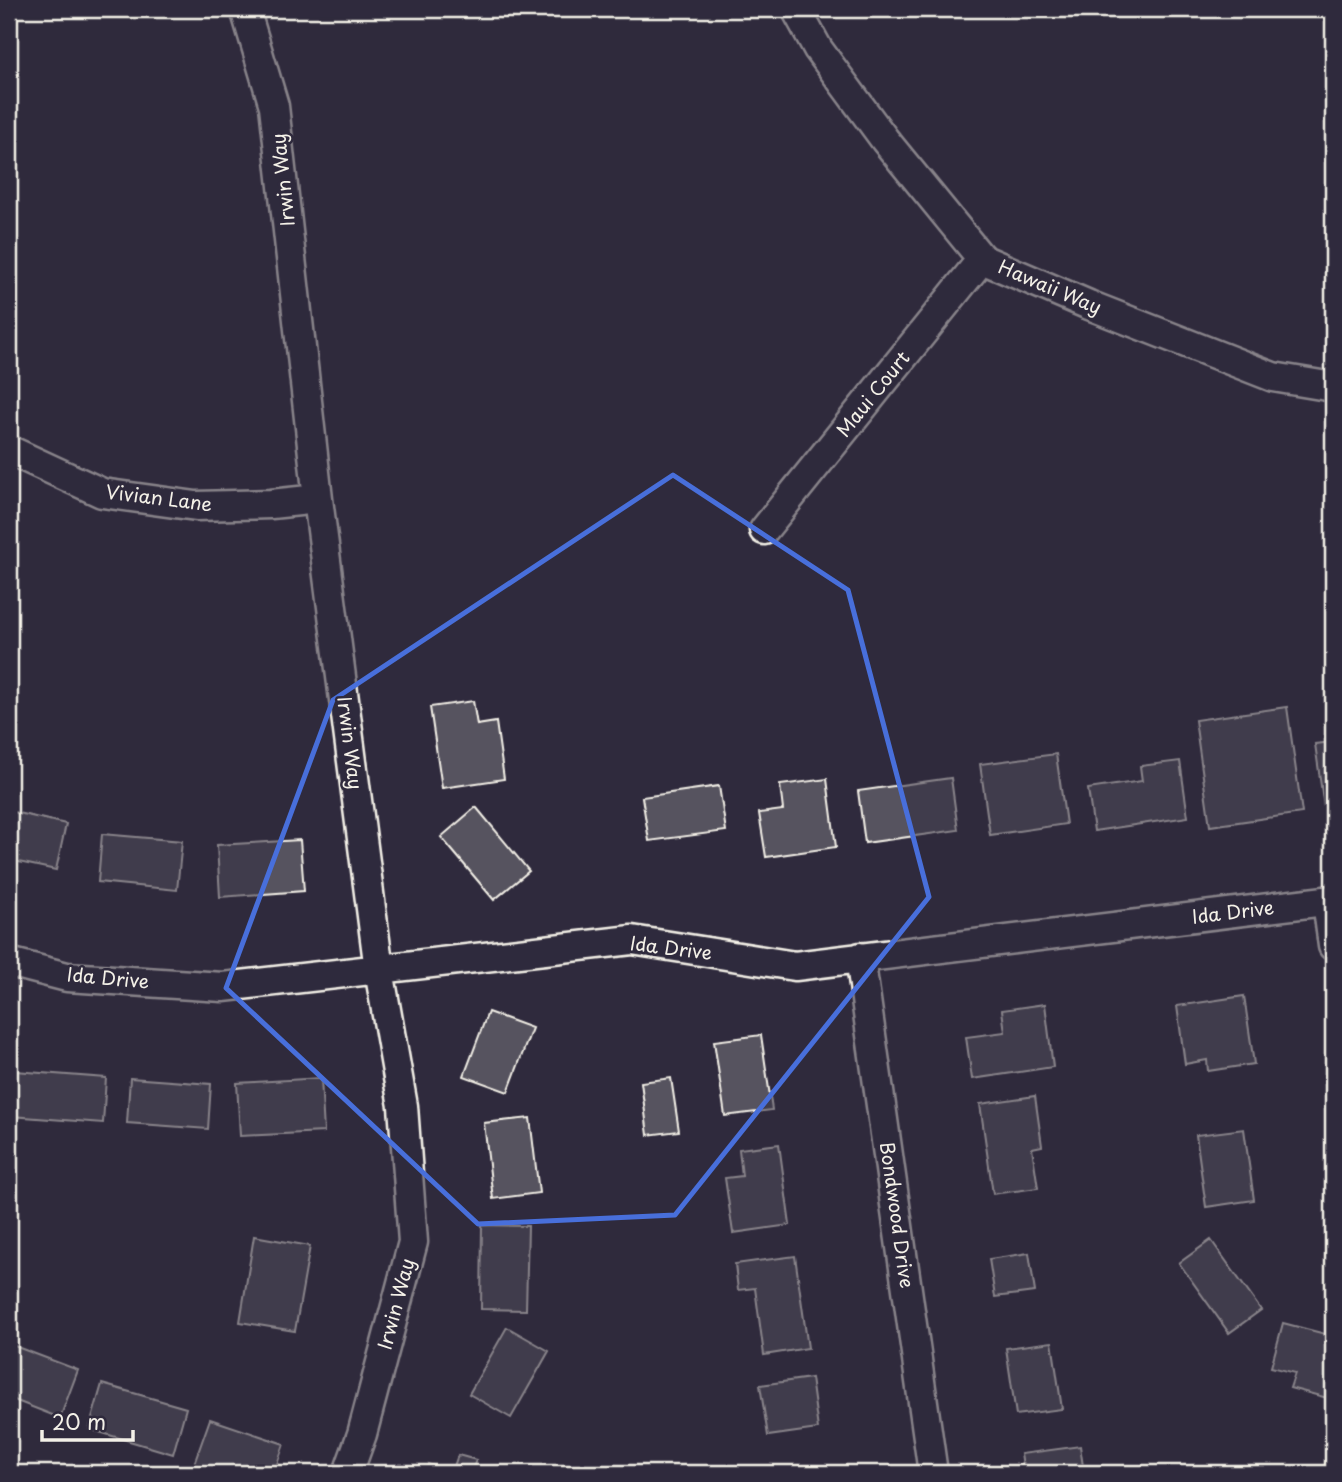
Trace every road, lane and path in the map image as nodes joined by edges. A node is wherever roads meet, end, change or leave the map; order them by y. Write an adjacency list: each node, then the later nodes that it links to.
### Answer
1 (245, 9): 6 (street, Irwin Way)
2 (796, 9): 3 (street, Hawaii Way)
3 (982, 259): 4 (street, Hawaii Way); 7 (street, Maui Court)
4 (1333, 387)
5 (9, 450): 6 (street, Vivian Lane)
6 (318, 499): 12 (street, Irwin Way)
7 (764, 530)
8 (1330, 901): 9 (street); 10 (street, Ida Drive)
9 (1333, 946)
10 (860, 957): 12 (street, Ida Drive); 14 (street, Bondwood Drive)
11 (9, 962): 12 (street, Ida Drive)
12 (379, 970): 13 (street, Irwin Way)
13 (348, 1473)
14 (933, 1473)

